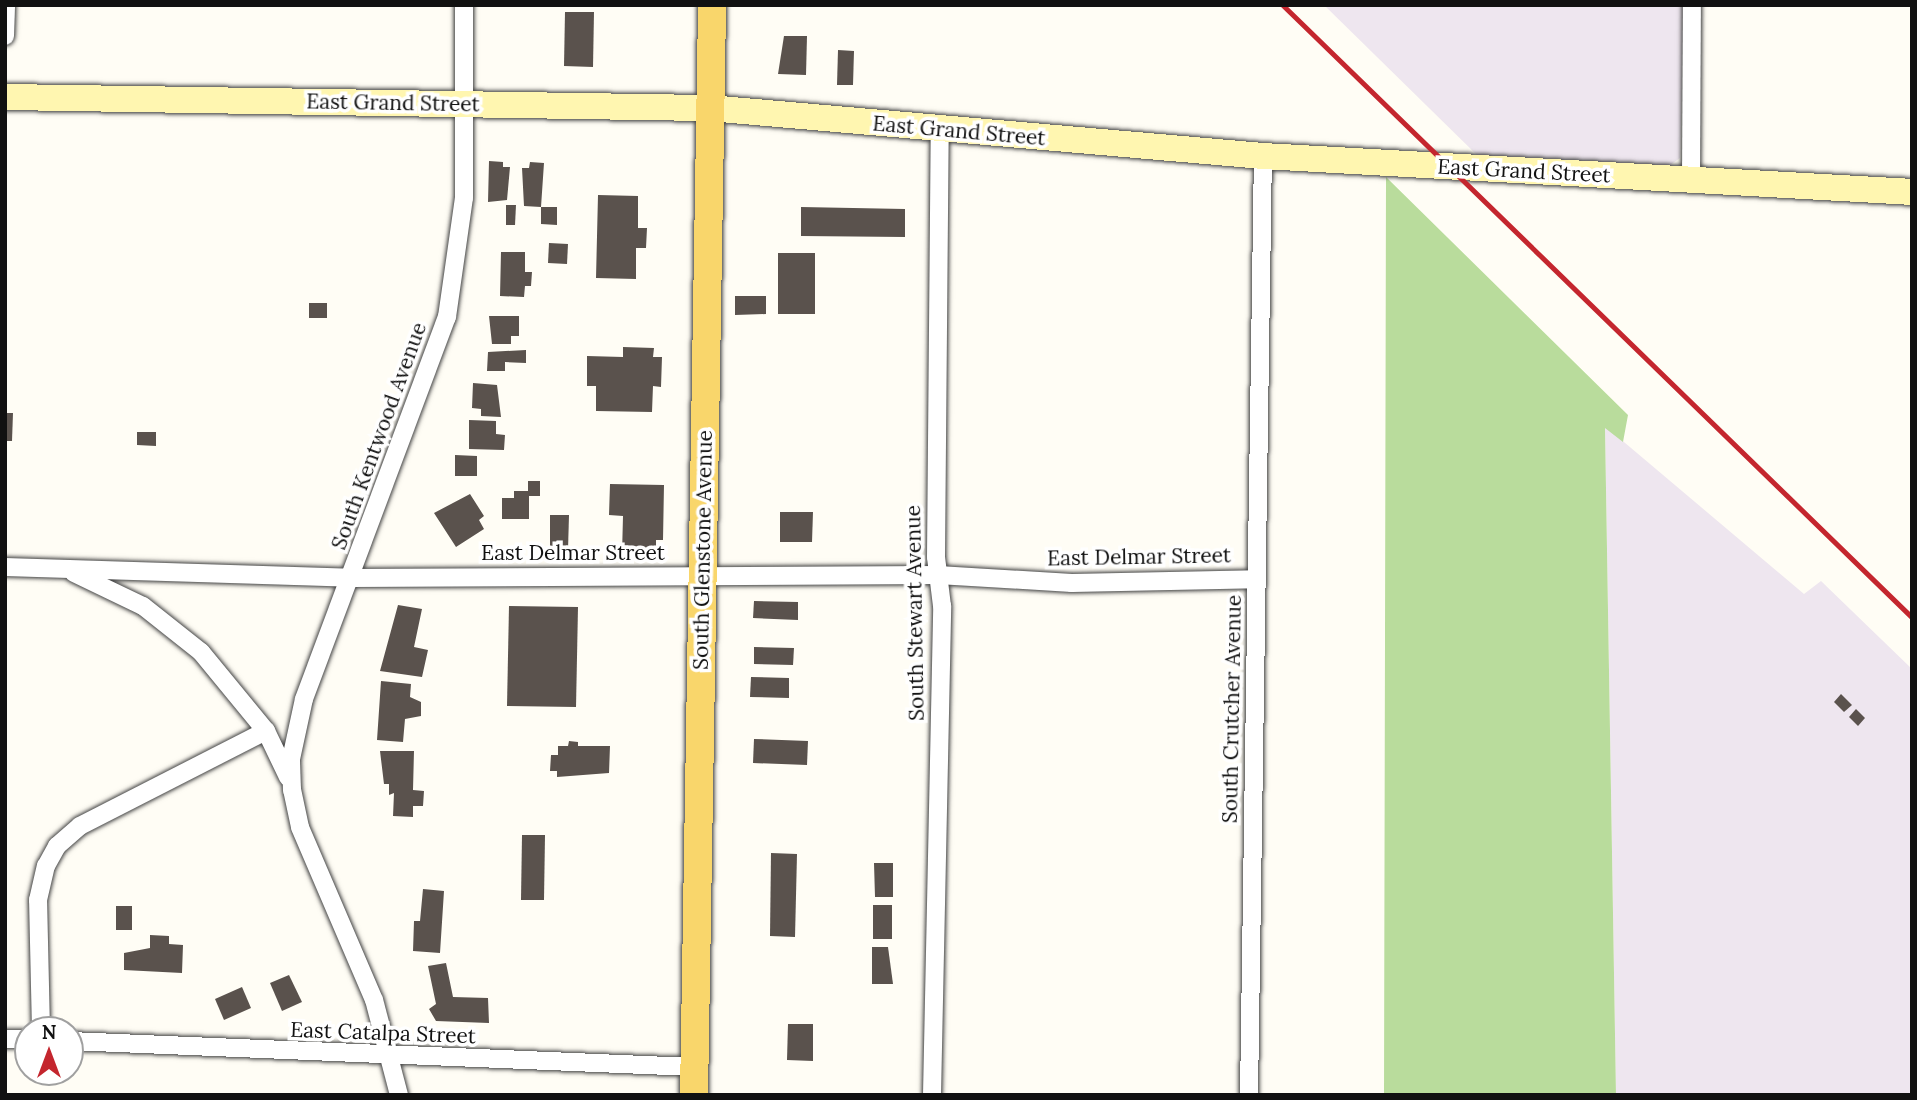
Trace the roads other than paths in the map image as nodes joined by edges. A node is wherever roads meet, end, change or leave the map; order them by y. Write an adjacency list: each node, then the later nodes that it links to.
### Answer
1 (6, 5): 5 (street)
2 (464, 5): 7 (street, South Kentwood Avenue)
3 (712, 5): 8 (main road, South Glenstone Avenue)
4 (1692, 5): 11 (street)
5 (5, 36)
6 (5, 97): 7 (main road, East Grand Street)
7 (462, 104): 8 (main road, East Grand Street); 17 (street, South Kentwood Avenue)
8 (709, 108): 9 (main road, East Grand Street); 15 (main road, South Glenstone Avenue)
9 (940, 130): 10 (main road, East Grand Street); 16 (street, South Stewart Avenue)
10 (1263, 156): 11 (main road, East Grand Street); 18 (street, South Crutcher Avenue)
11 (1691, 180): 12 (main road, East Grand Street)
12 (1912, 192)
13 (5, 567): 14 (street, East Delmar Street)
14 (57, 568): 17 (street, East Delmar Street); 19 (street, East Delmar Street)
15 (702, 575): 16 (street, East Delmar Street); 17 (street, East Delmar Street); 24 (main road, South Glenstone Avenue)
16 (938, 575): 18 (street, East Delmar Street); 26 (street, South Stewart Avenue)
17 (351, 578): 20 (street, South Kentwood Avenue)
18 (1256, 579): 27 (street, South Crutcher Avenue)
19 (266, 731): 20 (street, South Kentwood Avenue); 21 (street)
20 (292, 790): 23 (street, South Kentwood Avenue)
21 (41, 1016)
22 (84, 1042): 23 (street, East Catalpa Street)
23 (392, 1057): 24 (street, East Catalpa Street); 25 (street, South Kentwood Avenue)
24 (694, 1081)
25 (399, 1095)
26 (932, 1095)
27 (1249, 1095)

